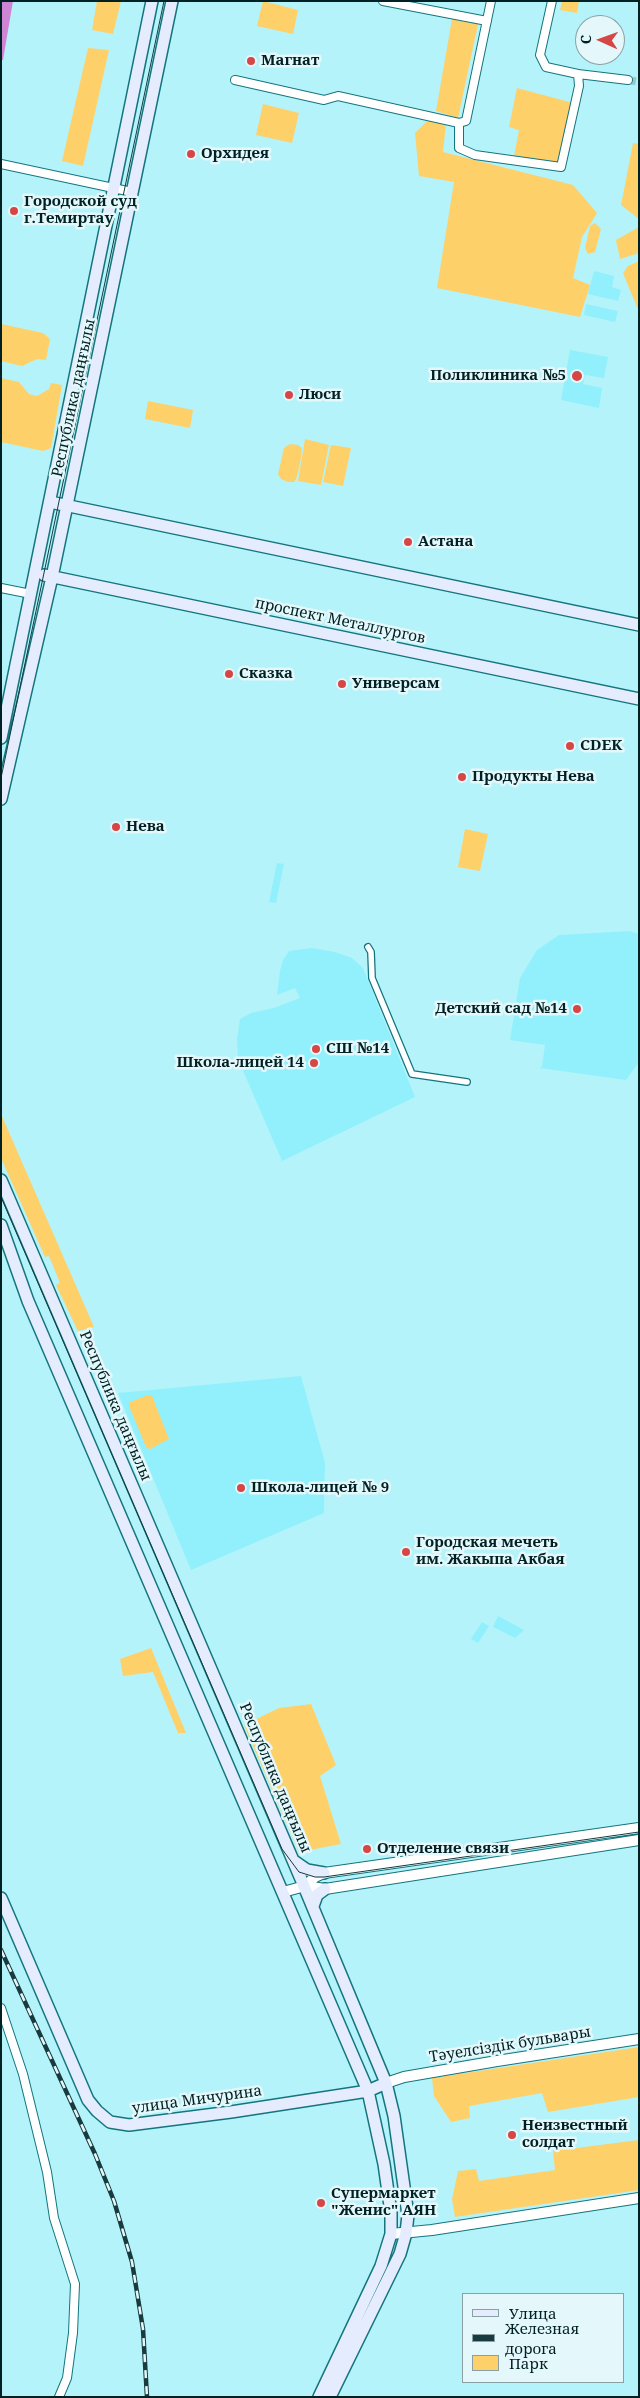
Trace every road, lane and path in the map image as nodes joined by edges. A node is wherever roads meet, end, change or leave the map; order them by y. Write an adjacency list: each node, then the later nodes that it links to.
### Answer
1 (152, 1): 12 (main road, Республика даңғылы)
2 (172, 1): 13 (main road, Республика даңғылы)
3 (383, 1): 6 (street)
4 (491, 1): 6 (street)
5 (552, 1): 7 (street)
6 (486, 21): 10 (street)
7 (578, 74): 9 (street); 10 (street)
8 (235, 80): 10 (street)
9 (628, 80)
10 (459, 123)
11 (1, 164): 12 (street)
12 (114, 188): 13 (street); 14 (main road, Республика даңғылы)
13 (132, 192): 15 (main road, Республика даңғылы)
14 (50, 502): 15 (main road); 16 (main road, Республика даңғылы)
15 (66, 506): 17 (main road, Республика даңғылы); 20 (main road)
16 (35, 573): 17 (main road, проспект Металлургов); 19 (main road, Республика даңғылы)
17 (52, 577): 21 (main road, проспект Металлургов); 23 (main road, Республика даңғылы)
18 (1, 588): 19 (street)
19 (31, 594): 22 (main road, Республика даңғылы)
20 (639, 625)
21 (639, 699)
22 (1, 738)
23 (1, 799)
24 (368, 947): 25 (street)
25 (467, 1082)
26 (1, 1180): 30 (main road, Республика даңғылы)
27 (1, 1225): 34 (main road)
28 (639, 1828): 31 (street)
29 (639, 1840): 33 (street)
30 (294, 1861): 31 (main road); 32 (main road, Республика даңғылы)
31 (324, 1873): 32 (street)
32 (305, 1886): 33 (street); 34 (street); 36 (main road, Республика даңғылы)
33 (325, 1889): 36 (main road)
34 (283, 1892): 40 (main road)
35 (1, 1898): 40 (main road, улица Мичурина)
36 (313, 1906): 39 (main road, Республика даңғылы)
37 (1, 2008): 44 (street)
38 (639, 2039): 39 (street, Тәуелсіздік бульвары)
39 (386, 2083): 40 (main road, улица Мичурина); 42 (main road, Республика даңғылы)
40 (368, 2091): 43 (main road)
41 (639, 2198): 42 (street)
42 (406, 2233): 43 (street); 46 (main road, Республика даңғылы)
43 (390, 2234): 45 (main road)
44 (59, 2397)
45 (319, 2397)
46 (330, 2397)

